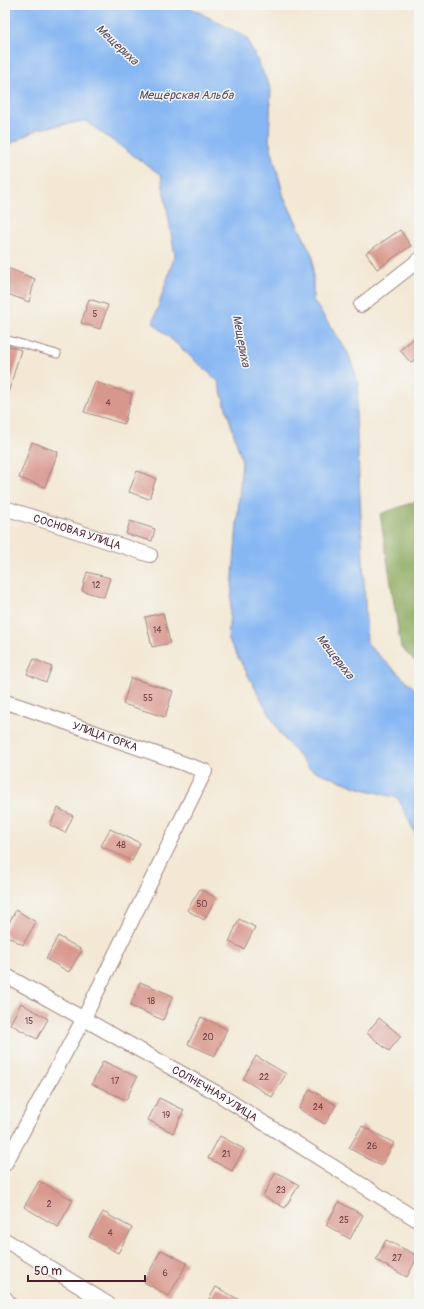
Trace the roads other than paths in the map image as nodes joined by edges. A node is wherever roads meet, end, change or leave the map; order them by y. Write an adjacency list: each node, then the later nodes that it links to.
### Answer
1 (419, 260): 2 (street)
2 (361, 305)
3 (5, 338): 4 (lane)
4 (57, 354)
5 (5, 508): 6 (street, СОСНОВАЯ УЛИЦА)
6 (150, 555)
7 (5, 702): 9 (street, УЛИЦА ГОРКА)
8 (5, 975): 9 (street, СОЛНЕЧНАЯ УЛИЦА)
9 (84, 1018): 10 (street); 11 (street, СОЛНЕЧНАЯ УЛИЦА)
10 (5, 1164)
11 (419, 1221)
12 (5, 1240): 15 (street)
13 (5, 1298): 14 (street)
14 (9, 1304)
15 (108, 1304)

